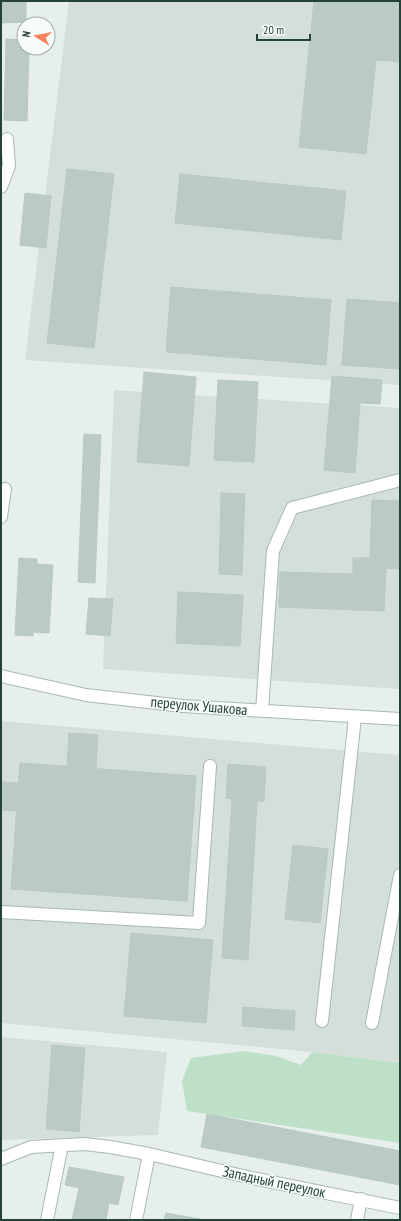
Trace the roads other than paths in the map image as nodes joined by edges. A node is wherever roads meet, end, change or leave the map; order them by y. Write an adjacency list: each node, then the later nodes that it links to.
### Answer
1 (7, 139): 2 (street)
2 (1, 187)
3 (400, 480): 7 (street)
4 (5, 489): 5 (street)
5 (1, 517)
6 (1, 676): 7 (street, переулок Ушакова)
7 (262, 711): 8 (street, переулок Ушакова)
8 (355, 716): 9 (street, переулок Ушакова); 13 (street)
9 (400, 719)
10 (210, 766): 12 (street)
11 (400, 875): 14 (street)
12 (1, 912)
13 (322, 1021)
14 (372, 1023)
15 (62, 1145): 16 (street, Западный переулок); 17 (street, Западный переулок); 20 (street)
16 (149, 1154): 18 (street, Западный переулок); 21 (street)
17 (1, 1159)
18 (360, 1200): 19 (street, Западный переулок); 22 (street)
19 (400, 1208)
20 (47, 1220)
21 (136, 1220)
22 (356, 1220)

